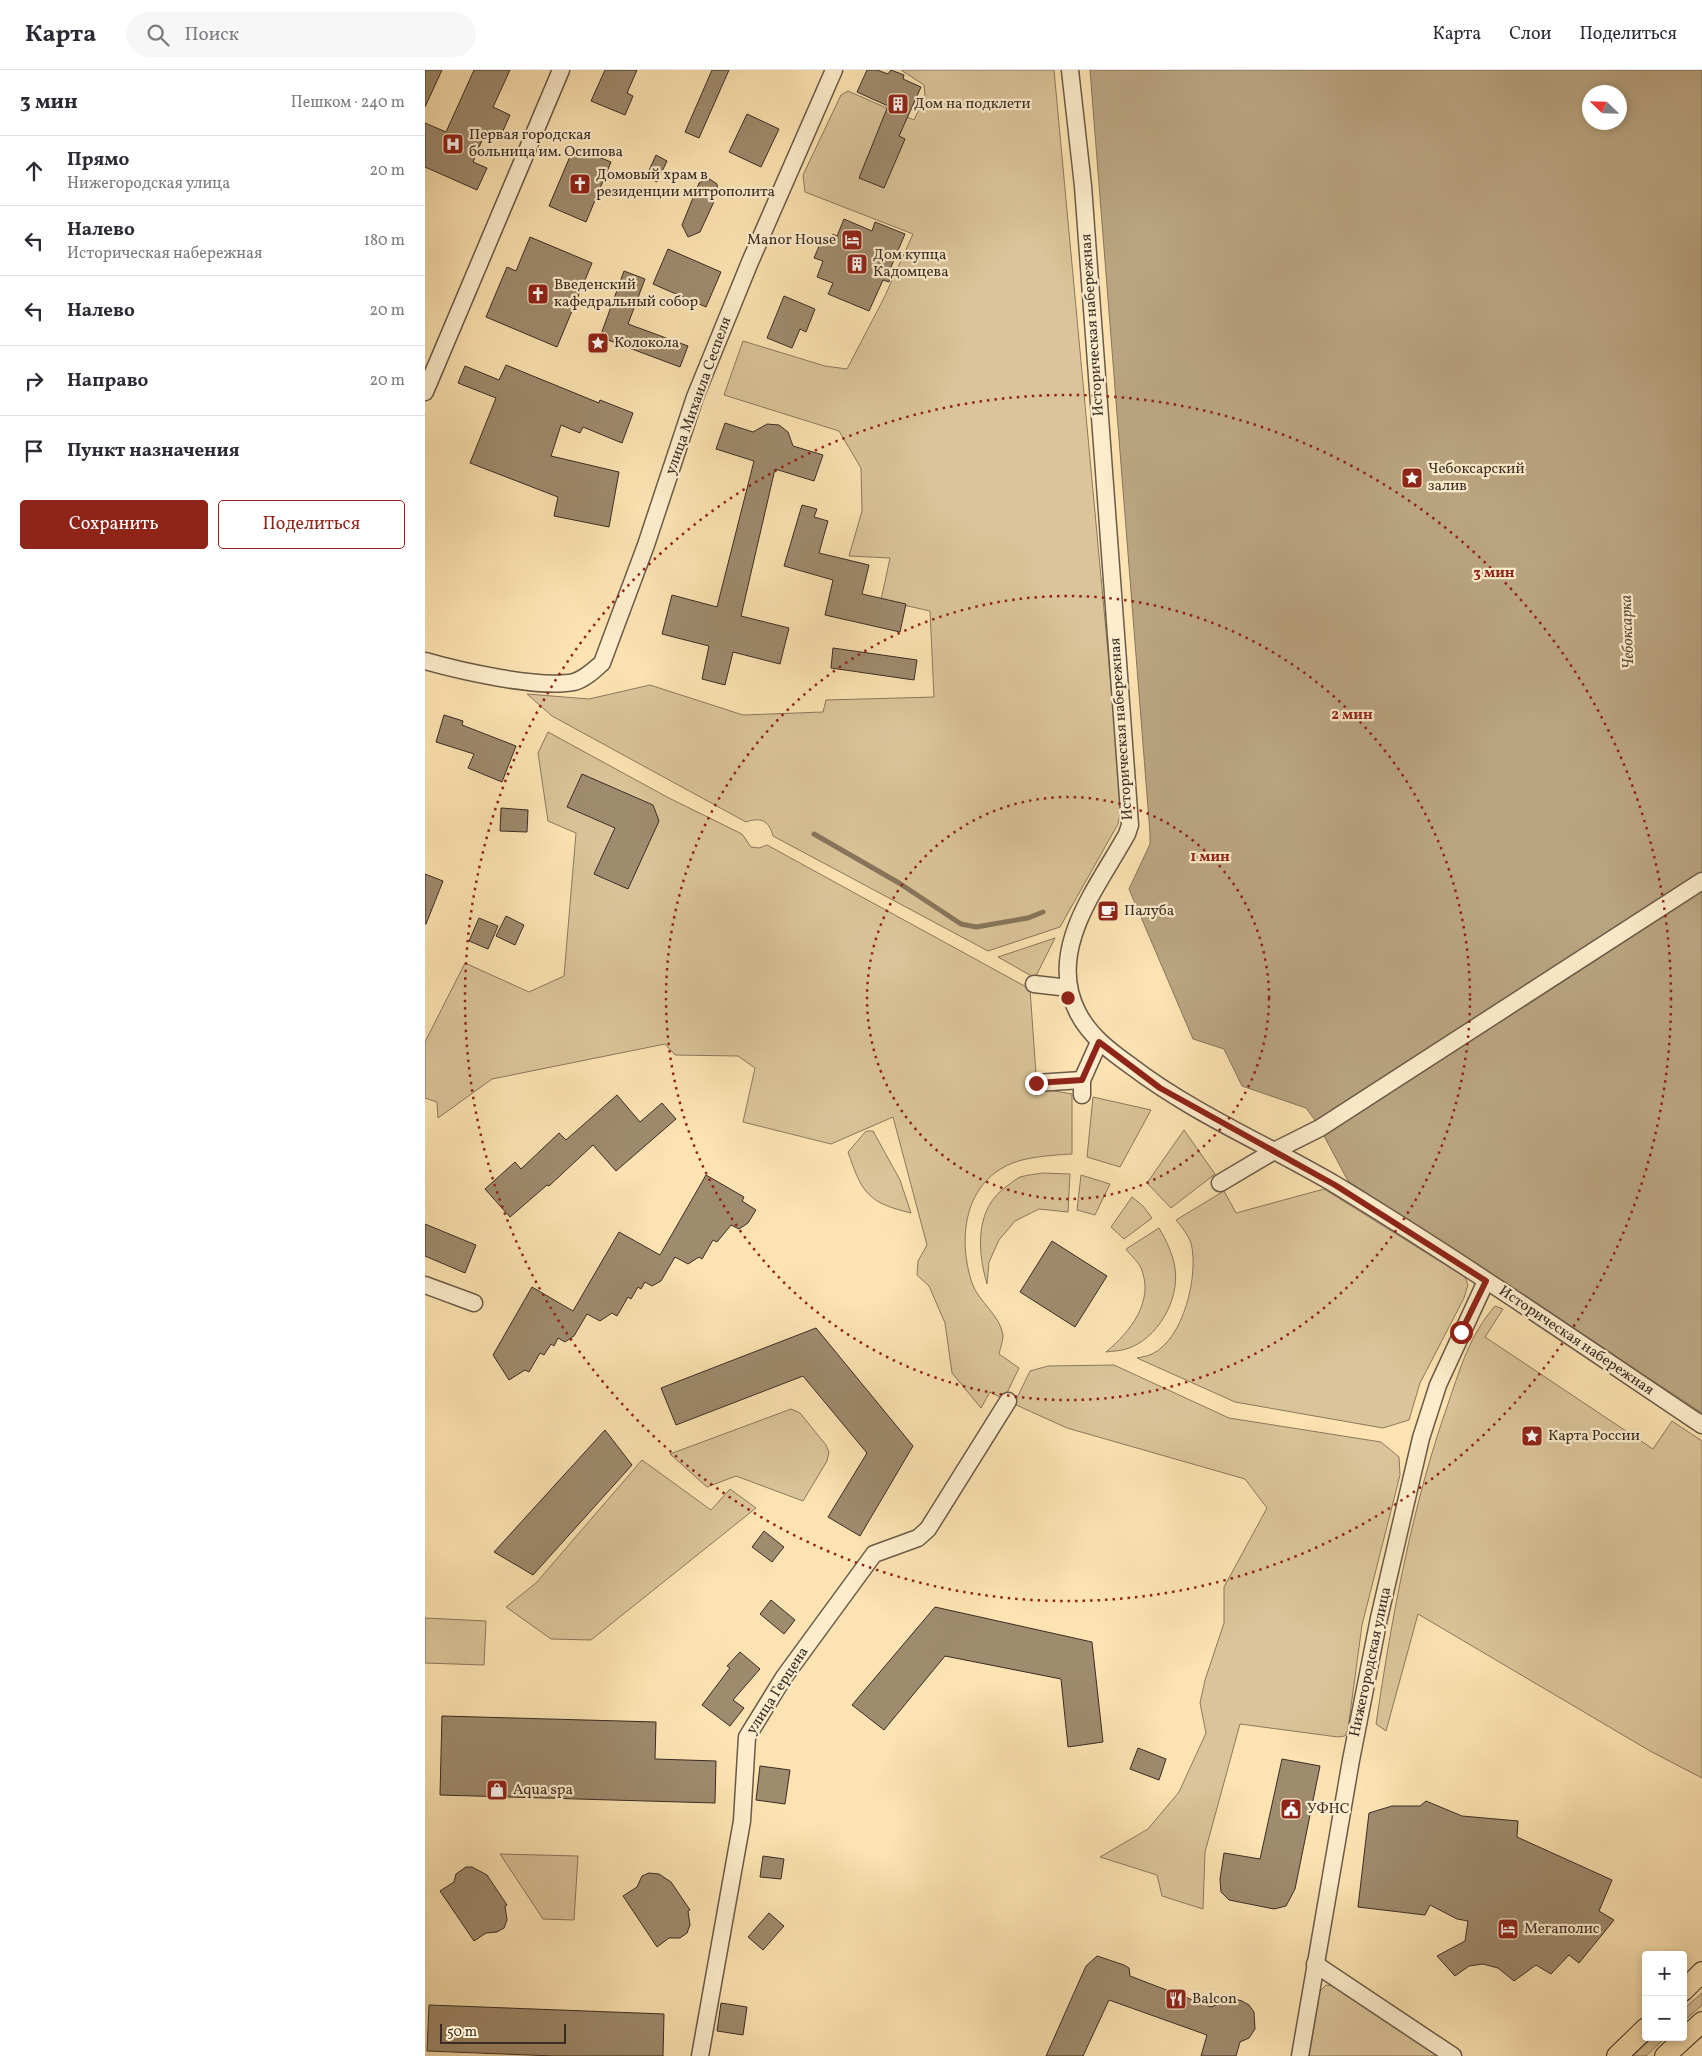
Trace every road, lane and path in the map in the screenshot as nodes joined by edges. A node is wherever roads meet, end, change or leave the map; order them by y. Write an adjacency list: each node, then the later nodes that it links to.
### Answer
1 (561, 70): 4 (street)
2 (834, 70): 5 (street, улица Михаила Сеспеля)
3 (1070, 70): 8 (street, Историческая набережная)
4 (425, 392)
5 (425, 661)
6 (1702, 881): 11 (street)
7 (1034, 984): 8 (street)
8 (1069, 988): 9 (street, Историческая набережная)
9 (1099, 1042): 10 (street); 11 (street, Историческая набережная)
10 (1036, 1083)
11 (1274, 1151): 12 (street); 13 (street, Историческая набережная)
12 (1220, 1183)
13 (1486, 1281): 17 (street, Историческая набережная); 18 (street, Нижегородская улица)
14 (425, 1285): 15 (street)
15 (474, 1303)
16 (1009, 1401): 23 (street, улица Герцена)
17 (1702, 1425)
18 (1315, 1964): 24 (street, Нижегородская улица); 25 (street)
19 (1702, 1972): 20 (main road)
20 (1687, 1987)
21 (1702, 2022): 27 (main road)
22 (1642, 2032): 26 (main road)
23 (700, 2056)
24 (1300, 2056)
25 (1453, 2056)
26 (1617, 2056)
27 (1665, 2056)

